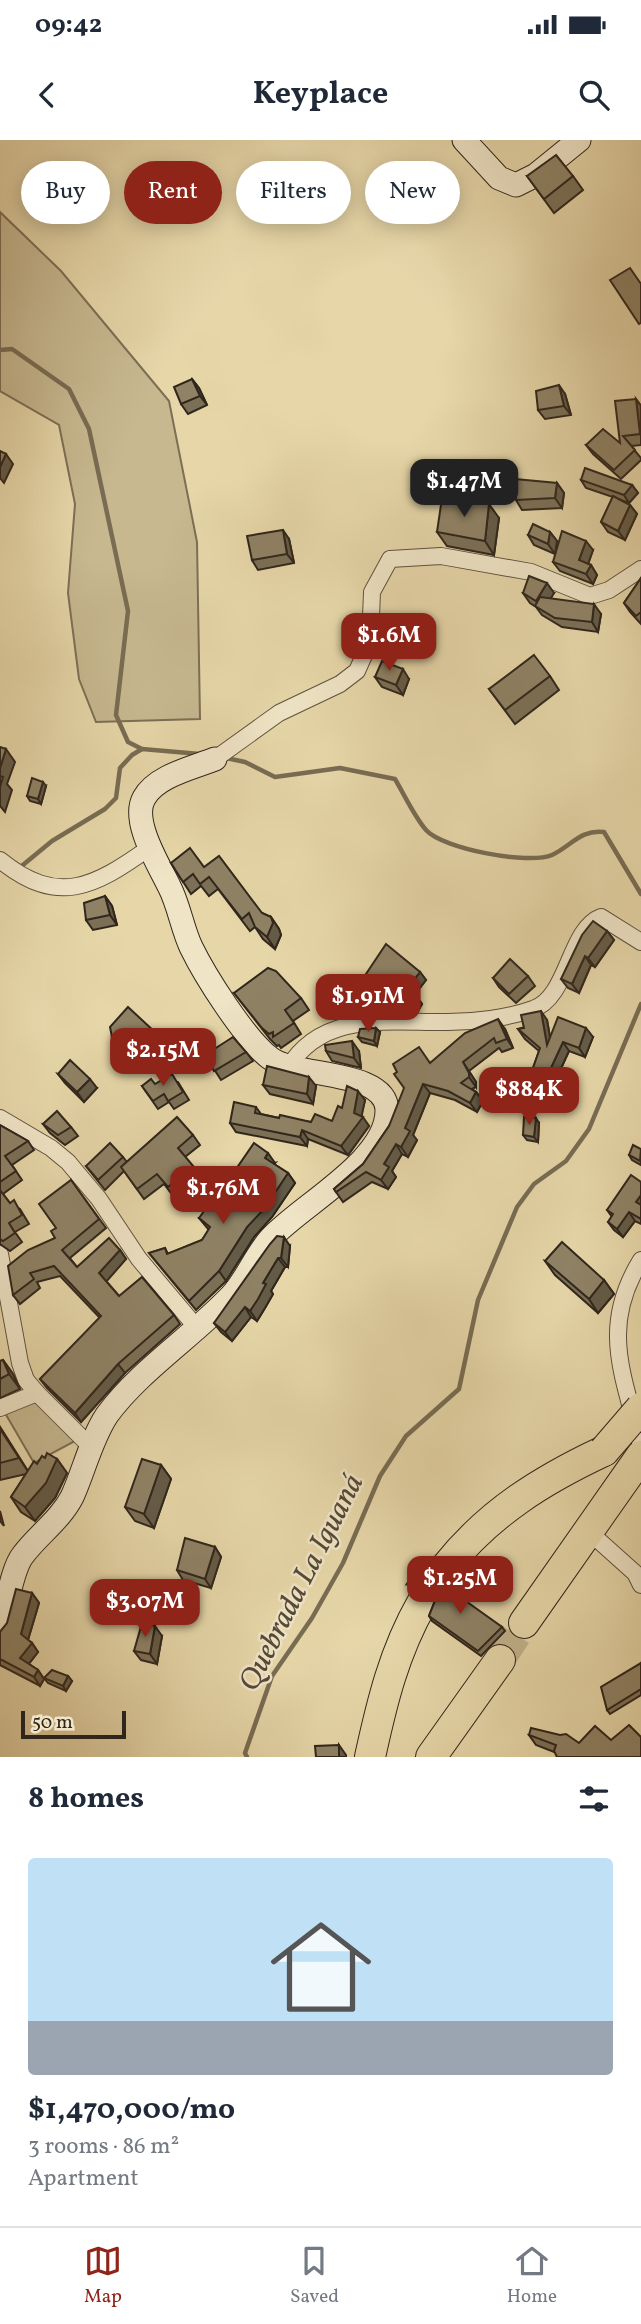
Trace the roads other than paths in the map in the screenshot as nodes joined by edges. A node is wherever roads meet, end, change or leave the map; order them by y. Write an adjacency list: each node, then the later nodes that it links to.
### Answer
1 (464, 140): 2 (street)
2 (579, 140)
3 (641, 569): 4 (street)
4 (218, 756): 5 (street)
5 (149, 848): 6 (street); 8 (street)
6 (9, 867)
7 (636, 939): 8 (street)
8 (288, 1068): 13 (street)
9 (0, 1118): 13 (street)
10 (0, 1254): 14 (street)
11 (641, 1260): 12 (street)
12 (637, 1273): 18 (street)
13 (197, 1328): 17 (street)
14 (37, 1393): 15 (street); 17 (street)
15 (0, 1408)
16 (641, 1408): 21 (highway, bridge)
17 (92, 1448): 25 (street)
18 (639, 1455): 19 (highway)
19 (587, 1530): 22 (street); 24 (highway)
20 (641, 1557): 22 (street)
21 (446, 1567)
22 (638, 1579)
23 (422, 1603): 27 (highway)
24 (524, 1623)
25 (0, 1628)
26 (500, 1660): 28 (highway)
27 (370, 1757)
28 (431, 1757)

